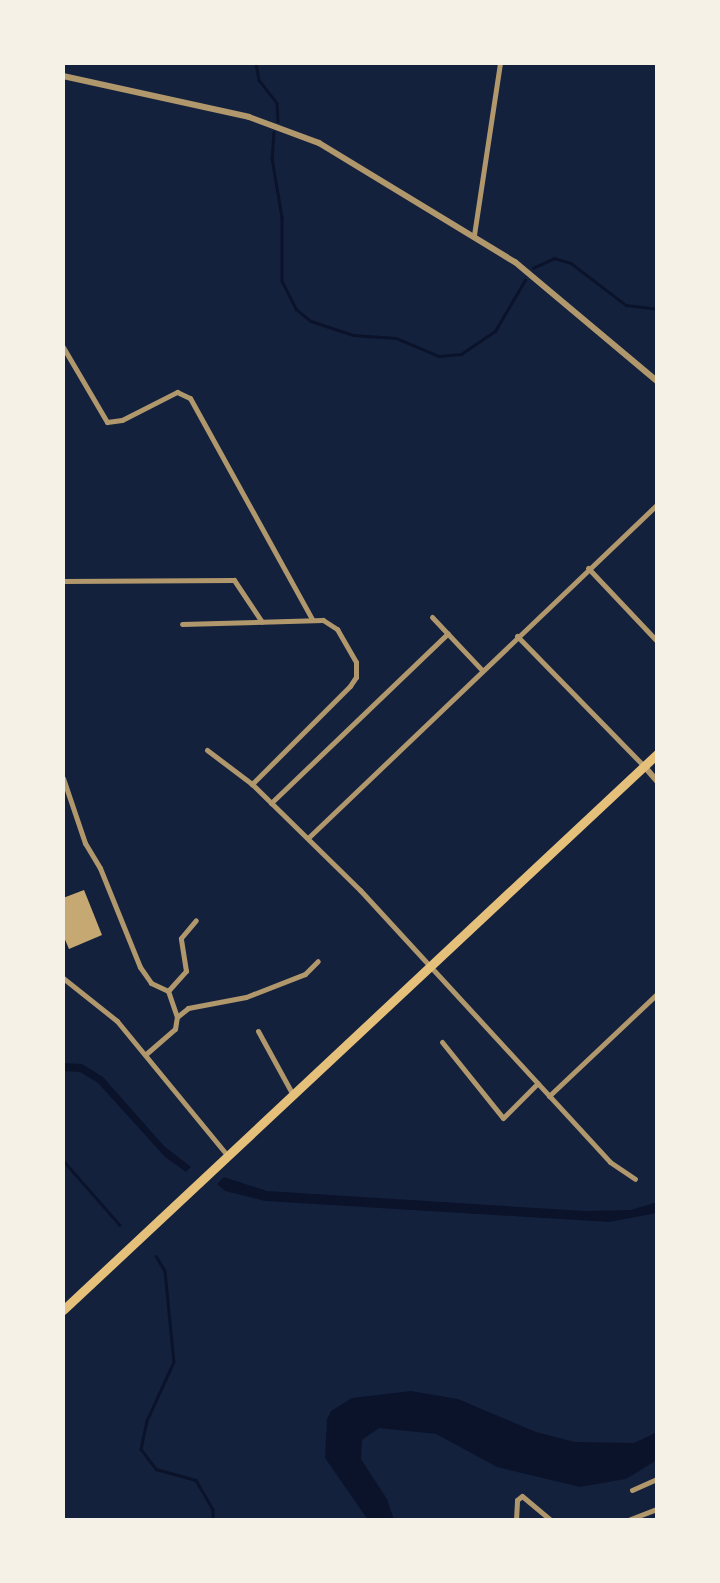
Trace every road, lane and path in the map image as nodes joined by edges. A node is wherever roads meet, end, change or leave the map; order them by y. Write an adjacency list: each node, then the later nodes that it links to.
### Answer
1 (500, 63): 3 (street)
2 (63, 76): 3 (street)
3 (474, 234): 5 (street)
4 (63, 347): 10 (street)
5 (657, 381)
6 (657, 504): 7 (street)
7 (588, 568): 14 (street); 15 (street)
8 (63, 581): 11 (street)
9 (432, 617): 13 (street)
10 (312, 619): 11 (street); 22 (street)
11 (262, 622): 12 (street)
12 (182, 624)
13 (448, 633): 16 (street); 23 (street)
14 (517, 636): 16 (street); 19 (street)
15 (657, 641)
16 (482, 670): 24 (street)
17 (207, 750): 22 (street)
18 (657, 754): 19 (highway)
19 (644, 766): 21 (street); 27 (highway)
20 (63, 778): 29 (street)
21 (657, 781)
22 (252, 784): 23 (street)
23 (271, 803): 24 (street)
24 (308, 838): 27 (street)
25 (195, 920): 29 (street)
26 (318, 961): 31 (street)
27 (430, 967): 35 (street); 36 (highway)
28 (63, 978): 34 (street)
29 (168, 991): 31 (street)
30 (657, 994): 37 (street)
31 (177, 1017): 34 (street)
32 (258, 1031): 36 (street)
33 (442, 1042): 35 (street)
34 (146, 1054): 38 (street)
35 (538, 1083): 37 (street)
36 (293, 1095): 38 (highway)
37 (550, 1096): 39 (street)
38 (228, 1156): 40 (highway)
39 (635, 1179)
40 (63, 1310)
41 (657, 1479): 42 (street)
42 (632, 1490)
43 (657, 1509): 46 (street)
44 (516, 1520): 45 (street)
45 (551, 1520)
46 (628, 1520)

